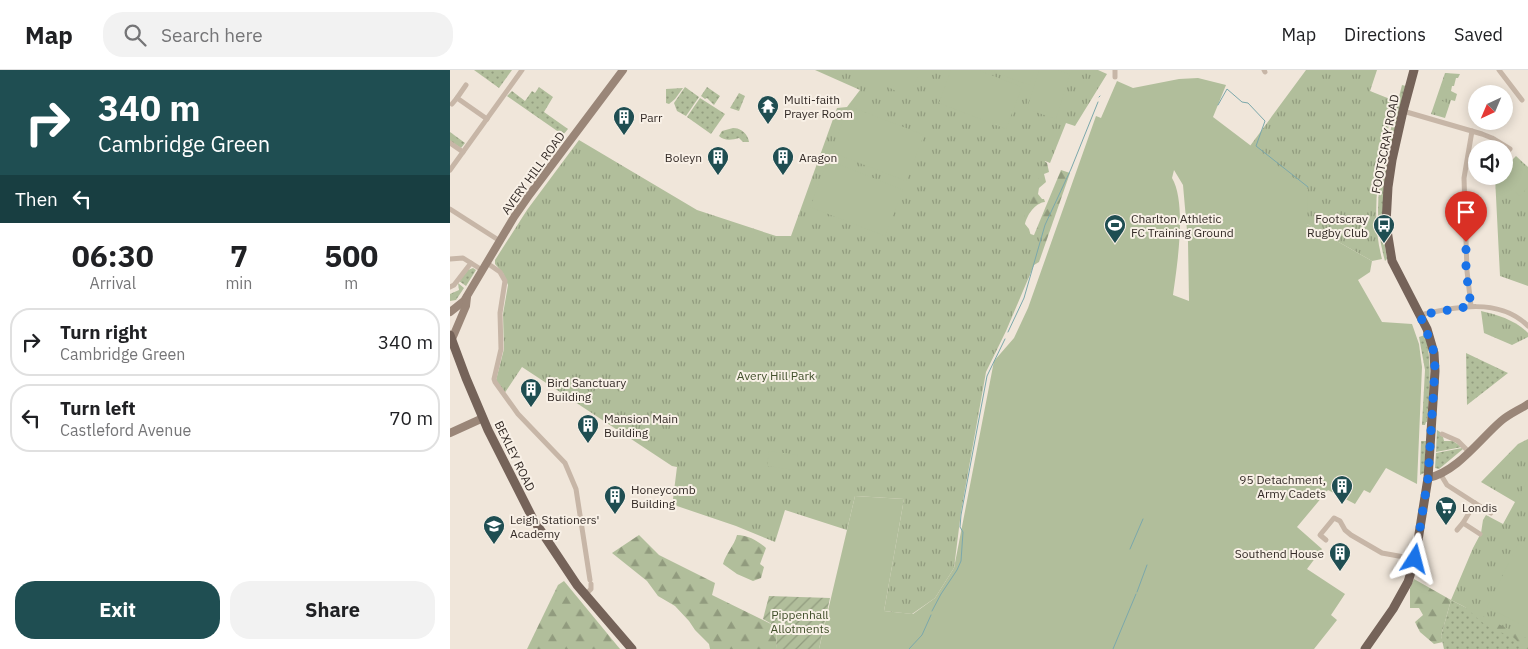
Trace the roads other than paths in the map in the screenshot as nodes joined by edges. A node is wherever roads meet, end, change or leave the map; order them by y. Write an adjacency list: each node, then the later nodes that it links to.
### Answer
1 (522, 70): 12 (street)
2 (623, 70): 19 (main road, AVERY HILL ROAD)
3 (1115, 70): 6 (street)
4 (1414, 70): 11 (main road, FOOTSCRAY ROAD)
5 (1499, 70): 9 (street)
6 (1115, 77)
7 (466, 85): 8 (street)
8 (457, 98): 10 (street); 12 (street)
9 (1522, 100)
10 (452, 104)
11 (1402, 111): 13 (street); 29 (main road, FOOTSCRAY ROAD)
12 (486, 119): 16 (street)
13 (1472, 131): 14 (street); 27 (street)
14 (1495, 140)
15 (450, 143): 16 (street)
16 (463, 152): 17 (street)
17 (450, 170)
18 (450, 209): 19 (street)
19 (500, 241): 22 (main road, AVERY HILL ROAD)
20 (450, 258): 21 (street)
21 (471, 263): 22 (street); 23 (street)
22 (484, 267): 24 (main road, AVERY HILL ROAD); 46 (street)
23 (450, 287)
24 (468, 295): 25 (main road, AVERY HILL ROAD); 31 (main road, AVERY HILL ROAD)
25 (459, 305): 26 (main road); 28 (main road, AVERY HILL ROAD)
26 (450, 306)
27 (1471, 306): 29 (street); 30 (street)
28 (450, 312)
29 (1420, 315): 38 (main road, FOOTSCRAY ROAD)
30 (1528, 326)
31 (451, 337): 33 (main road, BEXLEY ROAD)
32 (1528, 404): 36 (main road)
33 (483, 418): 34 (main road); 46 (main road, BEXLEY ROAD)
34 (450, 433)
35 (1442, 434): 36 (street)
36 (1469, 452): 37 (main road)
37 (1441, 475): 38 (main road); 39 (street)
38 (1428, 478): 45 (main road, FOOTSCRAY ROAD)
39 (1475, 503): 40 (street); 41 (street)
40 (1491, 513)
41 (1463, 523): 42 (street); 43 (street)
42 (1457, 530)
43 (1480, 534)
44 (1326, 540): 45 (street)
45 (1415, 559): 48 (main road, FOOTSCRAY ROAD)
46 (585, 595): 47 (main road, BEXLEY ROAD)
47 (632, 649)
48 (1365, 649)

